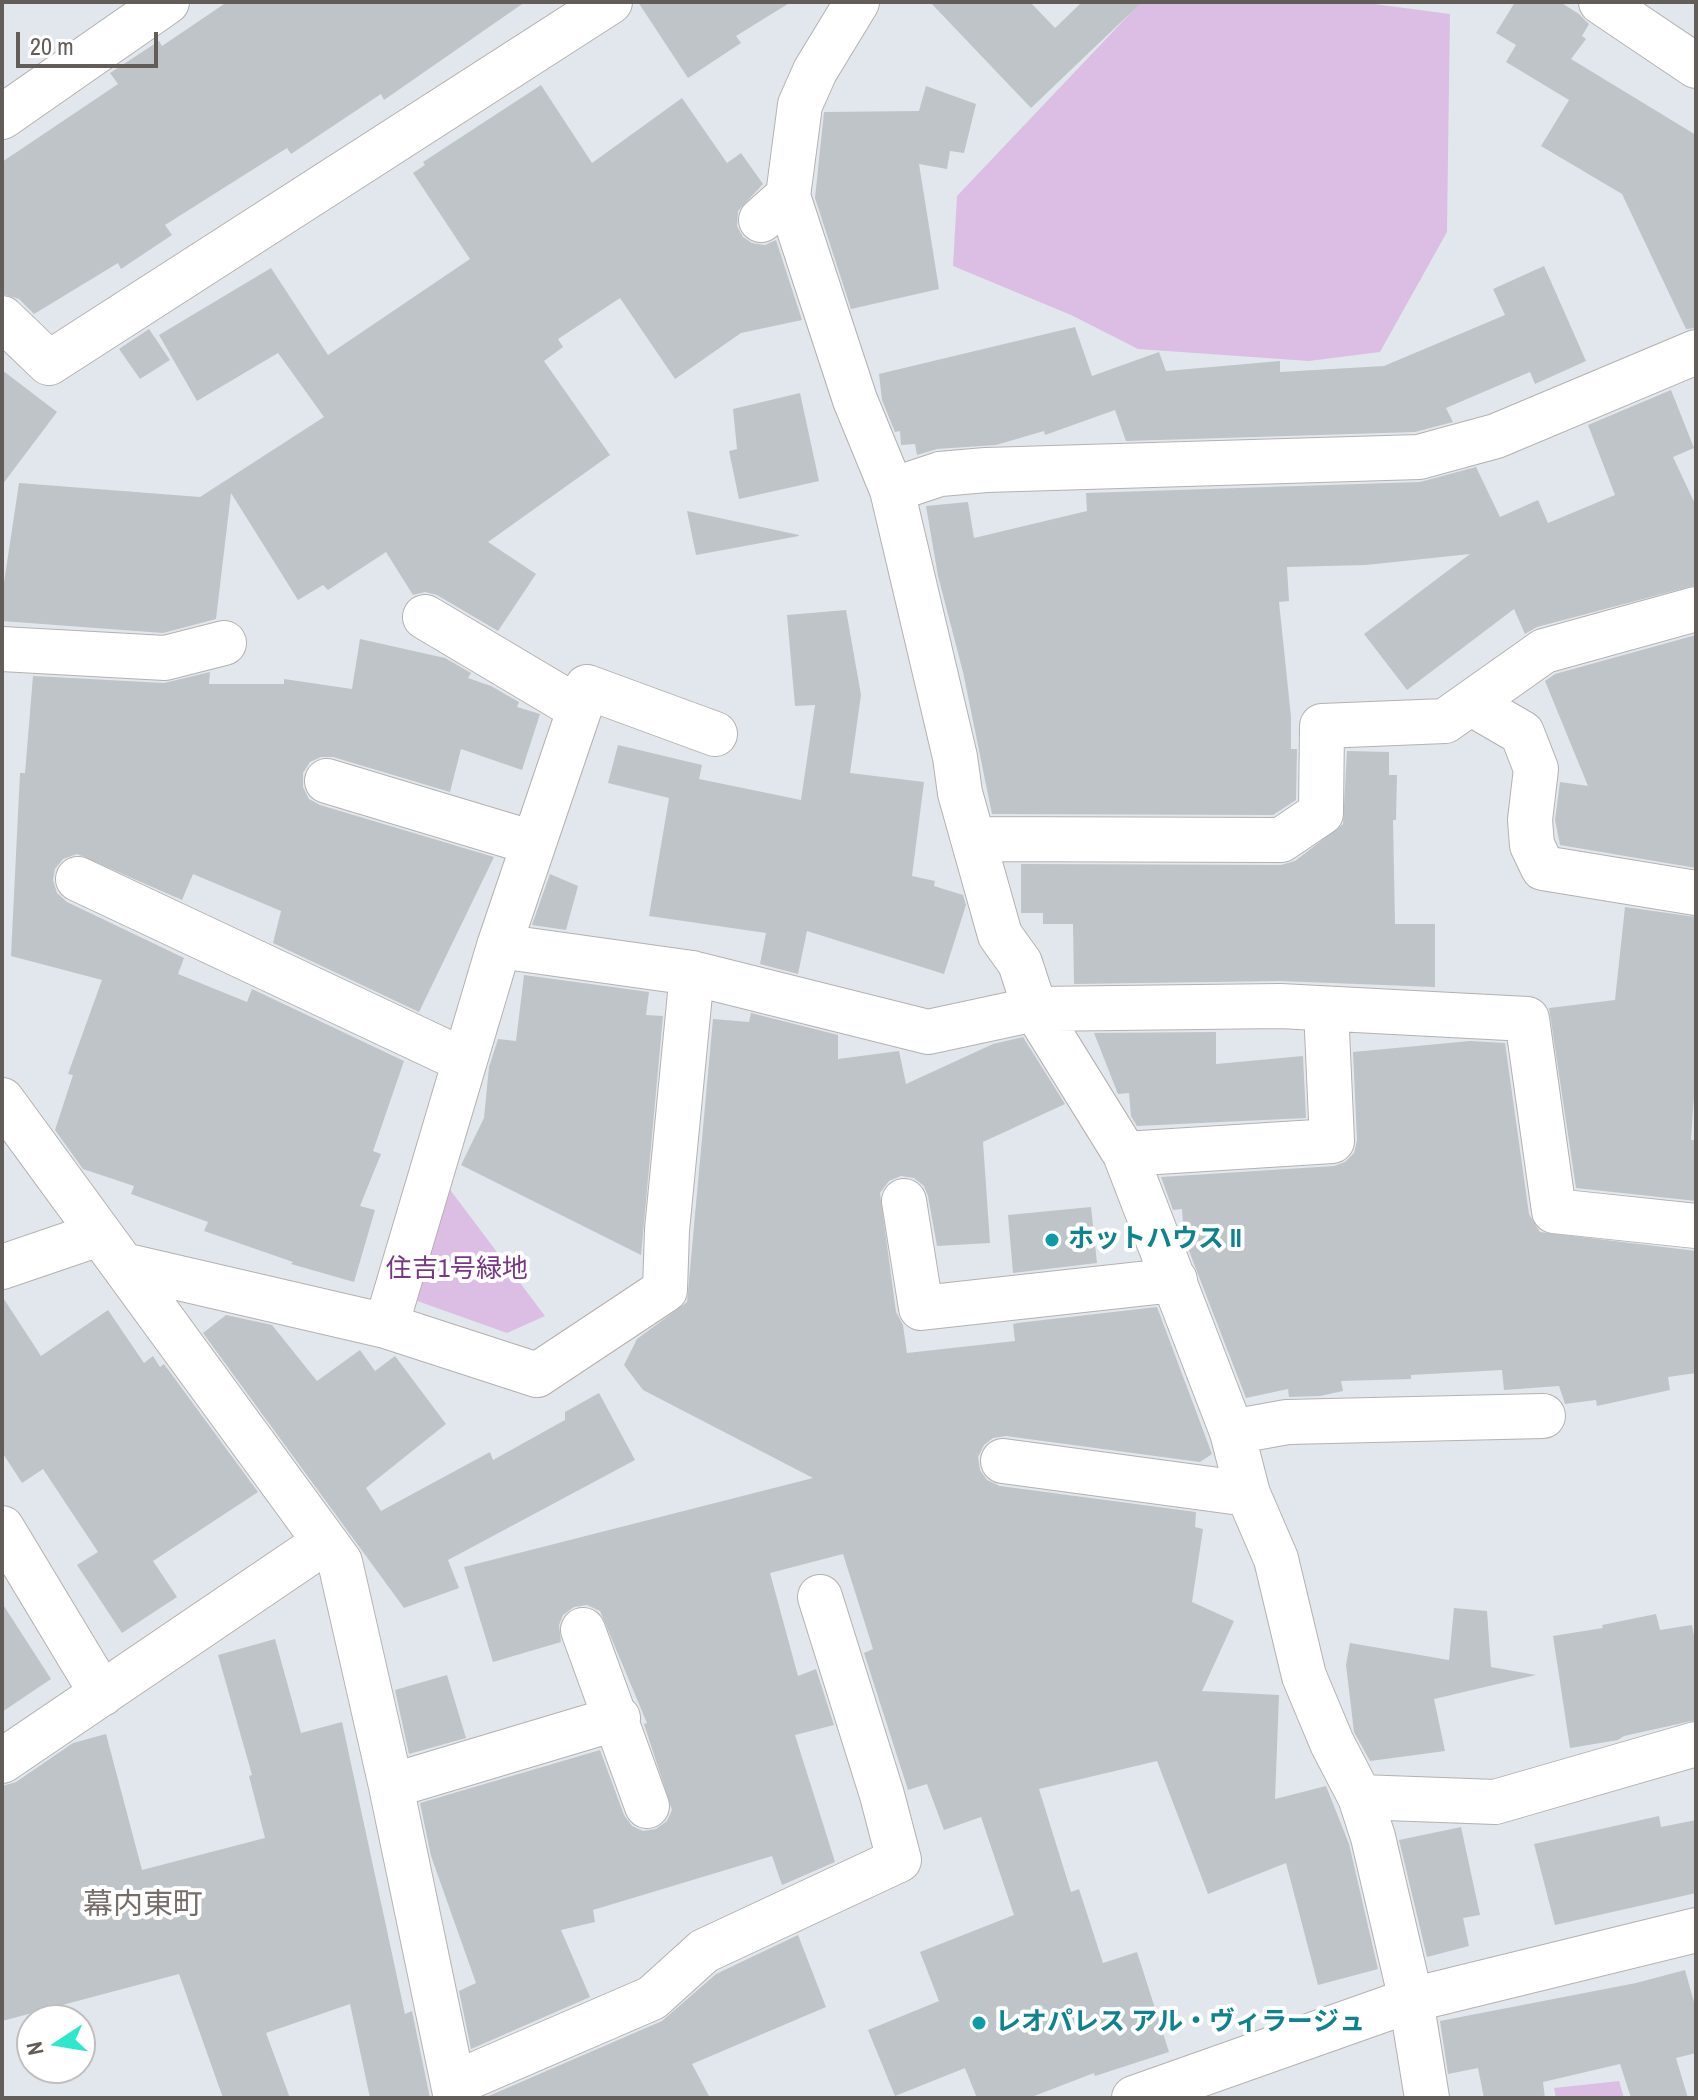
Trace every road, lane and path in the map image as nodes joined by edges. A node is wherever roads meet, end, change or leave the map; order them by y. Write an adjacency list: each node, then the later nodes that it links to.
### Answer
1 (167, 2): 6 (street)
2 (610, 2): 7 (street)
3 (857, 2): 9 (street)
4 (1601, 2): 5 (street)
5 (1696, 66)
6 (2, 117)
7 (2, 318)
8 (1696, 352): 9 (street)
9 (892, 490): 18 (street)
10 (1696, 609): 14 (street)
11 (425, 617): 15 (street)
12 (224, 643): 13 (street)
13 (2, 649)
14 (1472, 704): 18 (street); 21 (street)
15 (578, 708): 16 (street); 19 (street)
16 (715, 734)
17 (327, 781): 19 (street)
18 (975, 839): 24 (street)
19 (533, 843): 22 (street)
20 (78, 879): 26 (street)
21 (1696, 893)
22 (499, 946): 23 (street); 26 (street)
23 (692, 973): 24 (street); 35 (street)
24 (1035, 1009): 25 (street); 29 (street)
25 (1326, 1009): 29 (street); 31 (street)
26 (465, 1061): 35 (street)
27 (2, 1100): 28 (street)
28 (20, 1154): 32 (street)
29 (1125, 1154): 34 (street)
30 (904, 1201): 34 (street)
31 (1696, 1226)
32 (111, 1249): 33 (street); 35 (street); 41 (street)
33 (2, 1267)
34 (1175, 1280): 37 (street)
35 (386, 1326)
36 (1543, 1416): 37 (street)
37 (1232, 1432): 39 (street)
38 (1003, 1461): 39 (street)
39 (1248, 1494): 49 (street)
40 (2, 1528): 44 (street)
41 (325, 1542): 44 (street); 48 (street)
42 (820, 1597): 53 (street)
43 (583, 1630): 45 (street)
44 (102, 1694): 47 (street)
45 (618, 1718): 48 (street); 50 (street)
46 (1696, 1744): 49 (street)
47 (2, 1761)
48 (391, 1786): 53 (street)
49 (1360, 1797): 52 (street)
50 (647, 1806)
51 (1696, 1930): 52 (street)
52 (1411, 2000): 54 (street); 55 (street)
53 (455, 2091)
54 (1134, 2098)
55 (1427, 2098)

